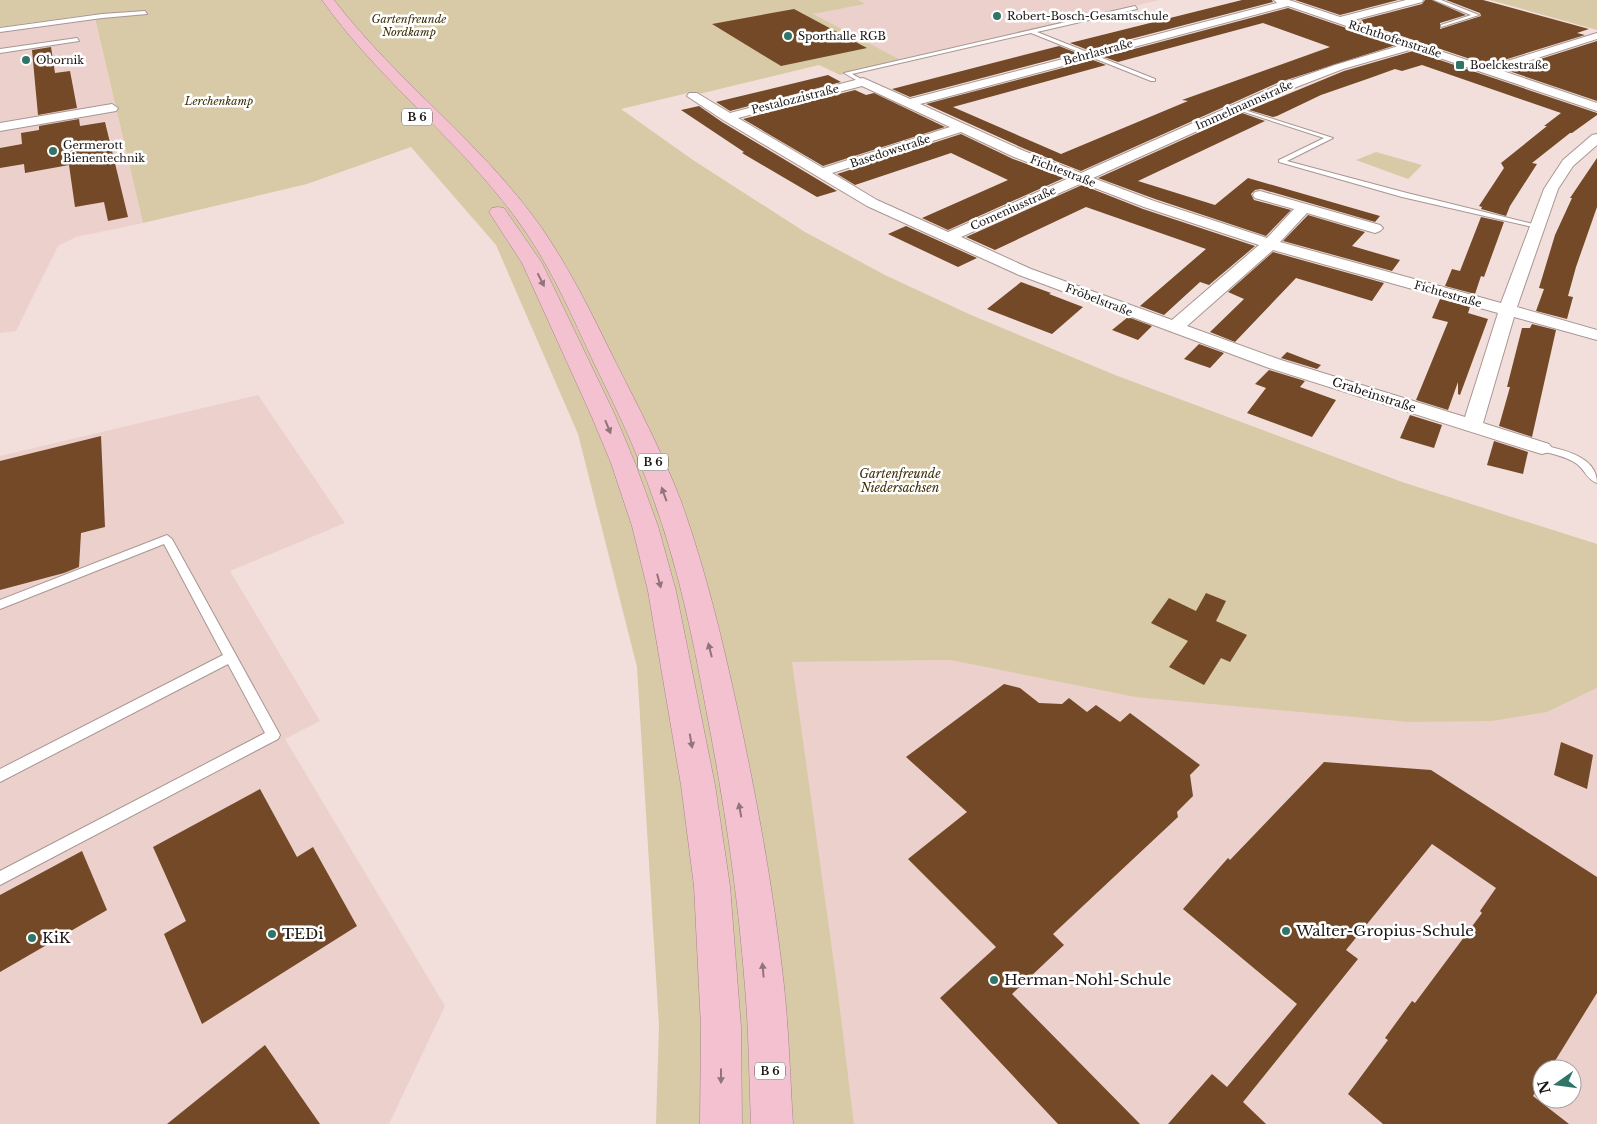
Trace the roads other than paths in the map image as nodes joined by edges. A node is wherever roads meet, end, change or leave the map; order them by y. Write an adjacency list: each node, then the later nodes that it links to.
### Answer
1 (313, 0): 31 (highway, B 6)
2 (328, 0): 55 (highway, B 6, one-way to 2)
3 (1418, 0): 8 (street)
4 (1436, 0): 9 (lane)
5 (1284, 1): 8 (street, Richthofenstraße); 17 (street, Behrlastraße)
6 (1135, 8): 11 (lane)
7 (145, 13): 12 (lane)
8 (1340, 20): 15 (street, Richthofenstraße)
9 (1443, 26)
10 (31, 29): 12 (lane)
11 (1030, 31): 17 (lane); 20 (lane)
12 (0, 32)
13 (1597, 36): 18 (street)
14 (77, 40): 16 (lane)
15 (1413, 45): 18 (street, Richthofenstraße); 25 (street, Immelmannstraße)
16 (0, 51)
17 (1088, 54): 19 (lane); 22 (street, Behrlastraße)
18 (1489, 70): 23 (street, Richthofenstraße)
19 (1153, 80)
20 (863, 82): 22 (street, Fichtestraße); 26 (street, Pestalozzistraße)
21 (693, 96): 26 (street, Pestalozzistraße)
22 (908, 103): 28 (street, Fichtestraße)
23 (1597, 106)
24 (112, 108): 27 (street)
25 (1237, 108): 33 (street, Immelmannstraße); 38 (lane)
26 (727, 117): 30 (street, Pestalozzistraße)
27 (0, 127)
28 (960, 128): 32 (street, Basedowstraße); 33 (street, Fichtestraße)
29 (1597, 138): 38 (street)
30 (766, 141): 32 (street, Basedowstraße)
31 (445, 148)
32 (820, 173): 36 (street, Basedowstraße)
33 (1080, 178): 40 (street, Comeniusstraße); 41 (street, Fichtestraße)
34 (1260, 195): 37 (street)
35 (488, 200): 54 (highway, B 6, one-way to 54)
36 (872, 203): 40 (street, Comeniusstraße)
37 (1304, 208): 39 (street); 41 (street)
38 (1538, 226): 43 (street)
39 (1375, 228)
40 (947, 238): 42 (street, Comeniusstraße)
41 (1270, 244): 43 (street, Fichtestraße); 44 (street)
42 (1025, 272): 44 (street, Fröbelstraße)
43 (1507, 311): 45 (street, Fichtestraße); 47 (street)
44 (1174, 328): 46 (street, Fröbelstraße)
45 (1597, 335)
46 (1276, 364): 47 (street, Grabeinstraße)
47 (1472, 426): 48 (street, Grabeinstraße)
48 (1542, 448): 49 (lane)
49 (1597, 480)
50 (0, 606): 51 (lane)
51 (230, 657): 52 (lane); 53 (lane)
52 (0, 776)
53 (0, 878)
54 (721, 1124)
55 (772, 1124)

